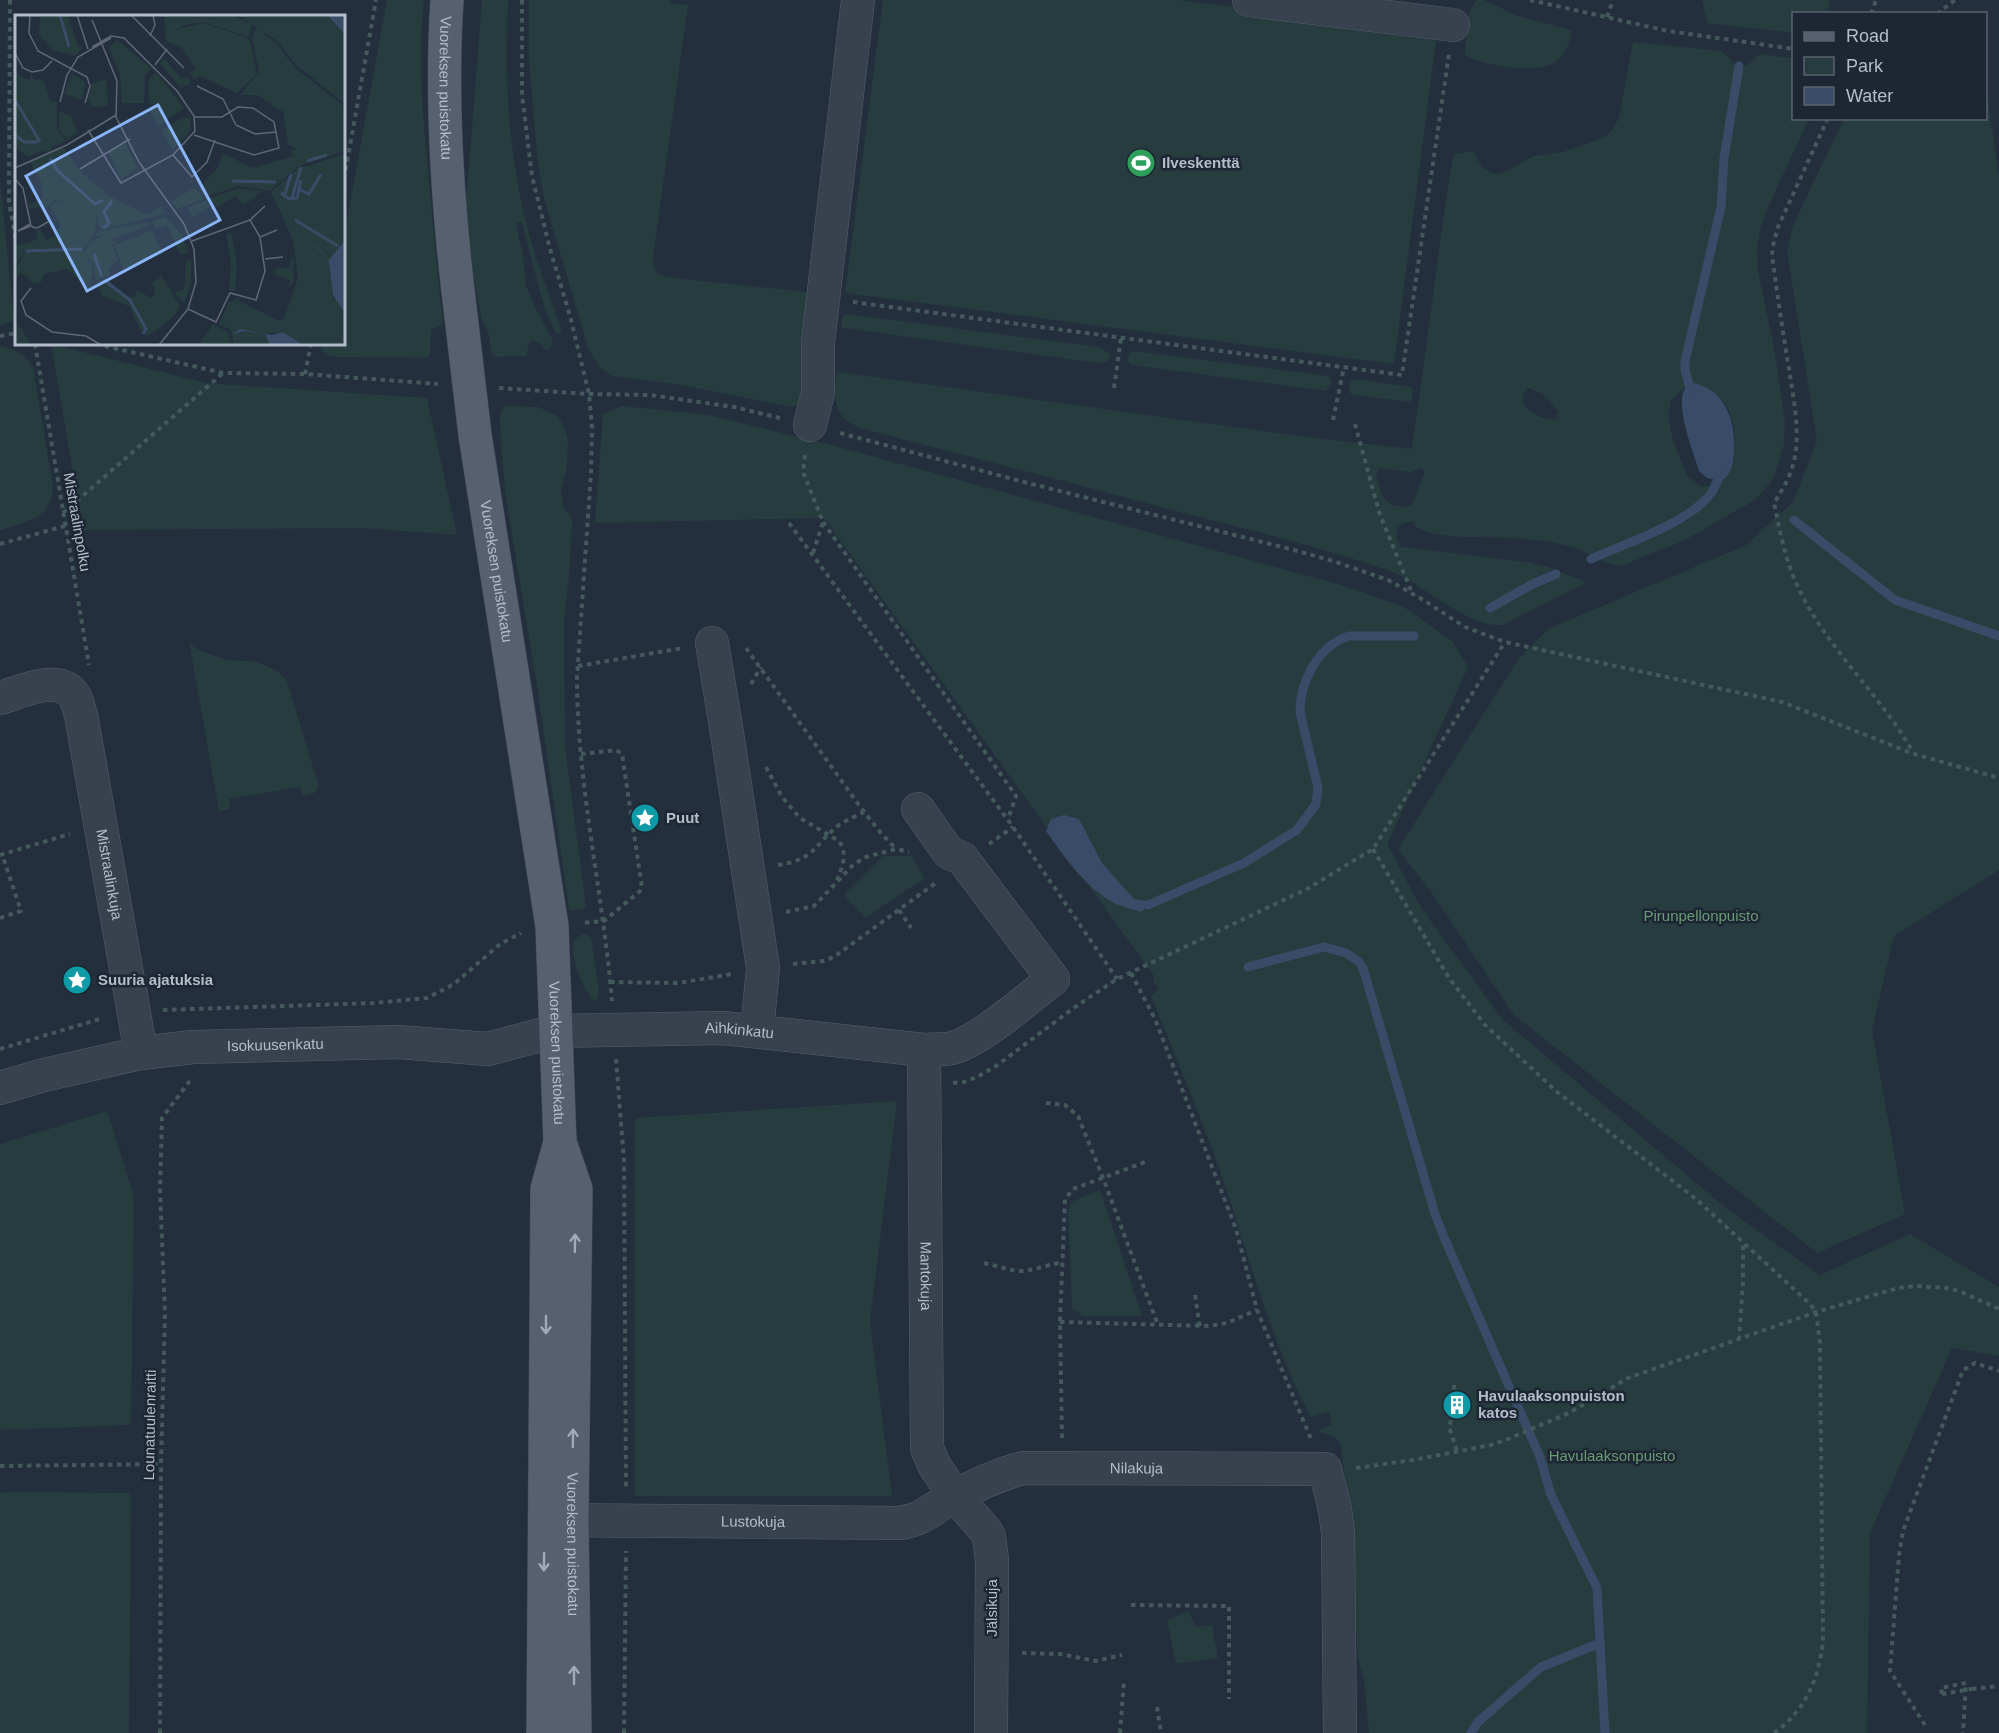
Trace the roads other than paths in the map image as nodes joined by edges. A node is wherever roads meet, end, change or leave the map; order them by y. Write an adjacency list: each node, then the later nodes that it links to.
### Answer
1 (447, 0): 9 (main road, Vuoreksen puistokatu, bridge)
2 (858, 0): 5 (street)
3 (1250, 0): 4 (street)
4 (1453, 25)
5 (810, 425)
6 (712, 644): 10 (street)
7 (0, 698): 12 (street, Mistraalinkuja)
8 (924, 805): 11 (street, Aihkinkatu)
9 (555, 1031): 10 (street, Aihkinkatu); 12 (street, Isokuusenkatu); 15 (main road, Vuoreksen puistokatu)
10 (757, 1031): 11 (street, Aihkinkatu)
11 (924, 1050): 14 (street, Mantokuja)
12 (141, 1053): 13 (street, Isokuusenkatu)
13 (0, 1088)
14 (955, 1496): 15 (street, Lustokuja); 18 (street, Jälsikuja); 19 (street, Nilakuja)
15 (558, 1520): 16 (main road, Vuoreksen puistokatu, one-way to 16); 17 (main road, Vuoreksen puistokatu, one-way to 15)
16 (543, 1733)
17 (575, 1733)
18 (991, 1733)
19 (1340, 1733)

